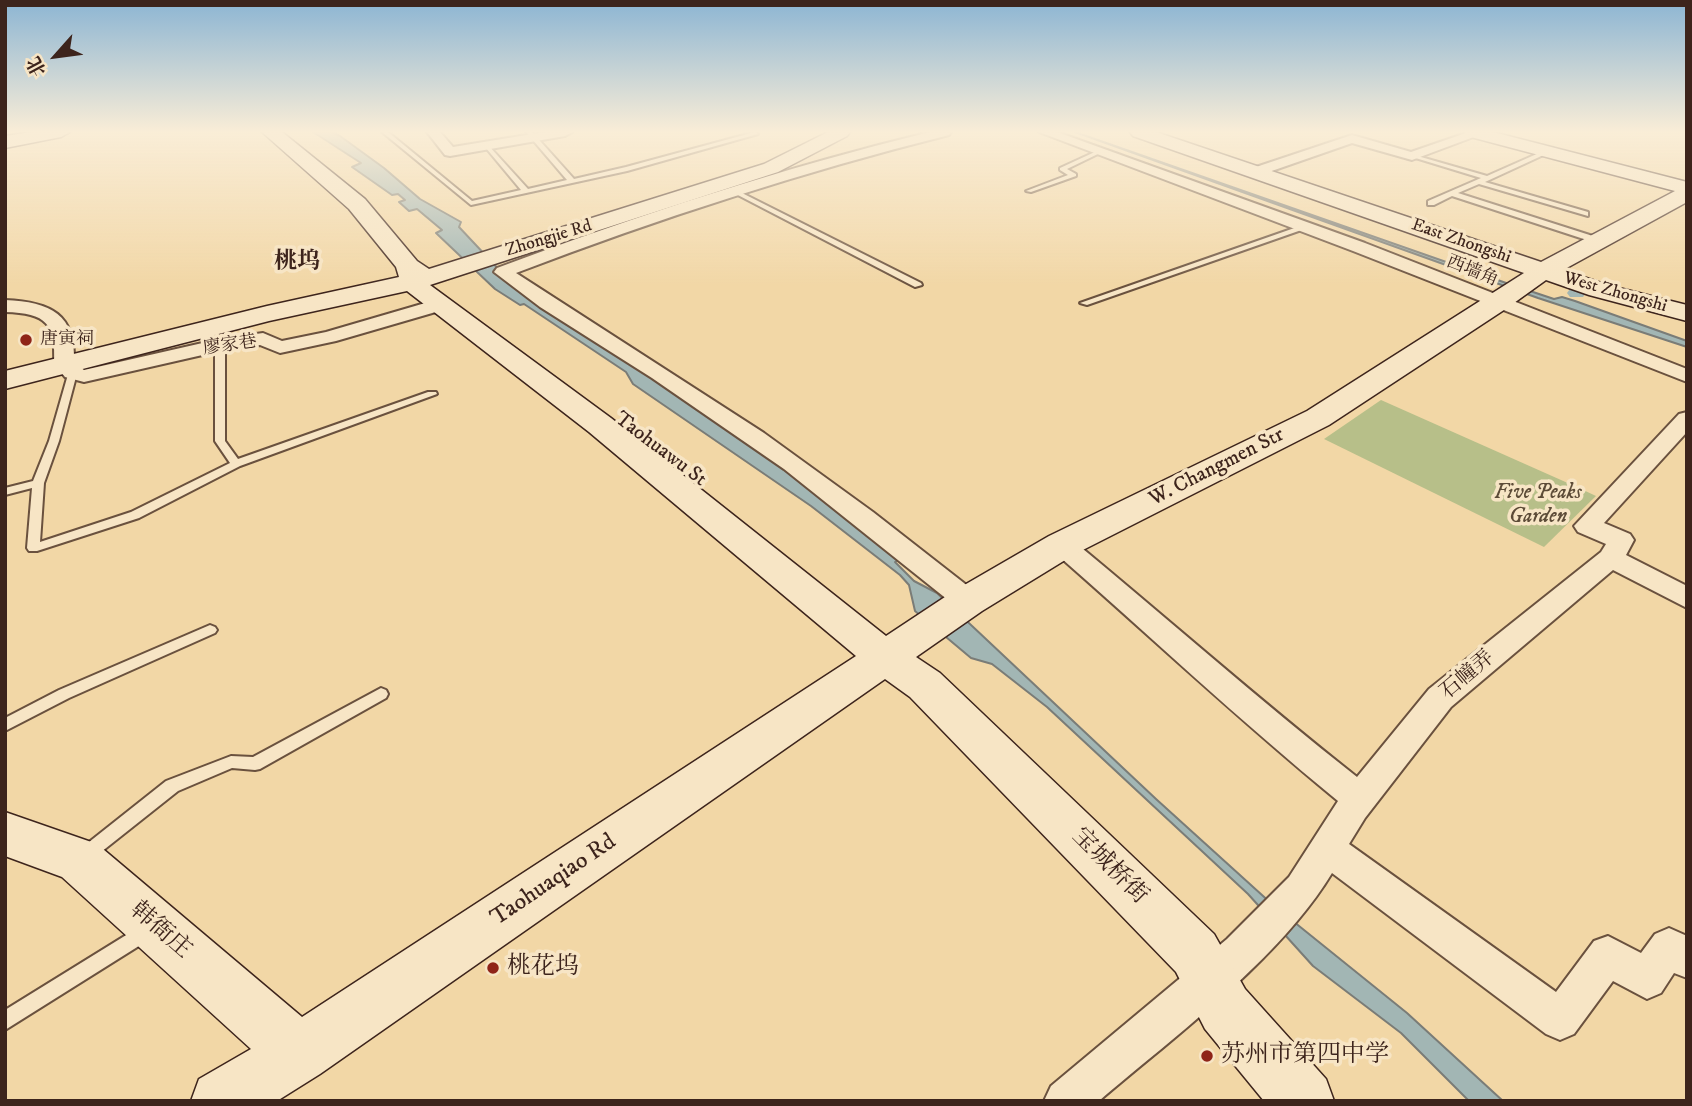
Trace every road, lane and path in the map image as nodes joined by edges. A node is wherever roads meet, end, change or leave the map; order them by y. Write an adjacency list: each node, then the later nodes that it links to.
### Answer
1 (332, 184): 24 (main road, Taohuawu St)
2 (448, 184): 14 (lane)
3 (520, 184): 14 (lane)
4 (560, 184): 14 (lane)
5 (727, 184): 22 (main road, Zhongjie Rd)
6 (761, 184): 16 (street)
7 (1050, 184): 15 (lane)
8 (1192, 184): 20 (street, 西墙角)
9 (1294, 184): 23 (main road, East Zhongshi)
10 (1475, 184): 17 (lane)
11 (1484, 184): 19 (lane)
12 (1664, 184): 13 (main road)
13 (1687, 190): 21 (main road, W. Changmen Str)
14 (526, 191)
15 (1029, 191)
16 (736, 192): 22 (street); 25 (lane)
17 (1452, 194): 18 (lane); 21 (lane)
18 (1431, 203)
19 (1585, 214)
20 (1306, 227): 27 (street, 西墙角); 28 (lane)
21 (1596, 240): 23 (main road, W. Changmen Str)
22 (557, 244): 24 (main road, Zhongjie Rd); 44 (street)
23 (1544, 271): 27 (main road, W. Changmen Str); 30 (main road, West Zhongshi)
24 (427, 280): 32 (street, 廖家巷); 33 (main road, 廖家巷); 46 (main road, Taohuawu St)
25 (918, 285)
26 (1687, 288): 30 (main road)
27 (1510, 295): 34 (street, 西墙角); 41 (main road, W. Changmen Str)
28 (1084, 303)
29 (5, 306): 33 (street)
30 (1660, 306): 31 (main road, West Zhongshi)
31 (1687, 313)
32 (220, 345): 33 (street, 廖家巷); 38 (lane)
33 (68, 368): 35 (main road, 廖家巷); 39 (lane)
34 (1687, 376)
35 (5, 380)
36 (432, 394): 38 (lane)
37 (1687, 419): 42 (street)
38 (236, 464): 39 (lane)
39 (38, 483): 40 (lane)
40 (5, 492)
41 (1062, 545): 44 (main road, W. Changmen Str); 49 (street)
42 (1611, 558): 43 (street); 49 (street, 石幢弄)
43 (1687, 598)
44 (964, 604): 46 (main road, W. Changmen Str)
45 (209, 630): 48 (lane)
46 (903, 645): 55 (main road, 宝城桥街); 57 (main road, Taohuaqiao Rd)
47 (381, 694): 52 (lane)
48 (5, 725)
49 (1360, 799): 51 (street, 石幢弄)
50 (5, 834): 52 (main road, 韩衙庄)
51 (1327, 849): 54 (street); 55 (street, 石幢弄)
52 (79, 860): 53 (main road, 韩衙庄)
53 (155, 926): 56 (lane); 57 (main road, 韩衙庄)
54 (1687, 959)
55 (1225, 966): 59 (street); 60 (main road, 宝城桥街)
56 (5, 1021)
57 (299, 1053): 58 (main road, Taohuaqiao Rd)
58 (221, 1101)
59 (1066, 1101)
60 (1304, 1101)

